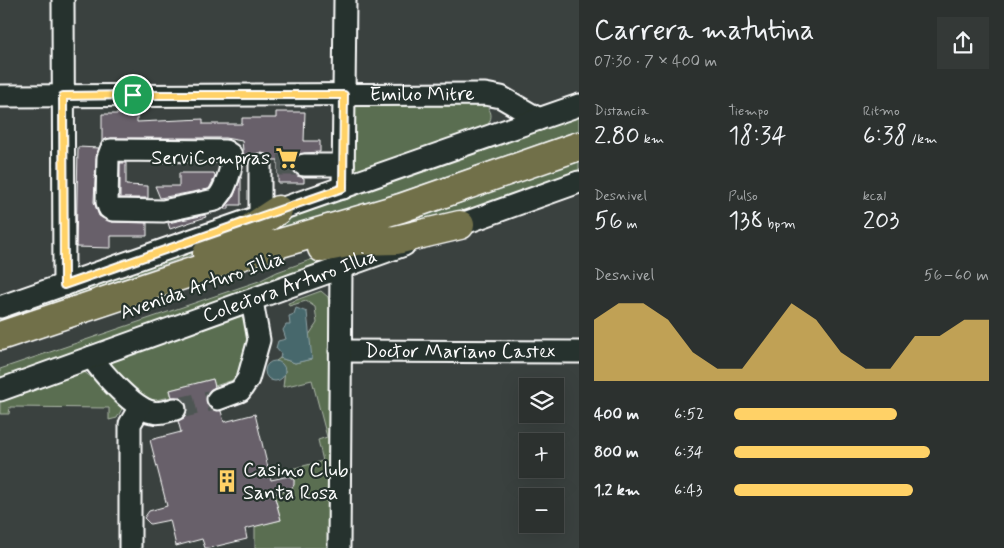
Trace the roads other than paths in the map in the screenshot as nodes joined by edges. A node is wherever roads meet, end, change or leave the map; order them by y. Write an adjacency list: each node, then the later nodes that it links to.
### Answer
1 (63, 0): 5 (street)
2 (345, 0): 3 (street)
3 (344, 95): 5 (street, Emilio Mitre); 7 (street, Emilio Mitre); 11 (street)
4 (0, 96): 5 (street, Emilio Mitre)
5 (63, 96): 19 (street)
6 (579, 105): 7 (street)
7 (539, 119): 13 (street)
8 (579, 146): 14 (highway, Avenida Arturo Illia)
9 (231, 165): 9 (street); 15 (street)
10 (304, 165): 11 (street)
11 (343, 165): 13 (street)
12 (579, 182): 16 (street, Colectora Arturo Illia)
13 (343, 188): 15 (street)
14 (401, 208): 17 (highway, Avenida Arturo Illia); 22 (highway, Avenida Arturo Illia)
15 (269, 213): 19 (street); 22 (highway)
16 (460, 225): 17 (highway); 18 (street, Colectora Arturo Illia)
17 (284, 257): 26 (highway, Avenida Arturo Illia)
18 (341, 268): 20 (street, Colectora Arturo Illia); 24 (street)
19 (64, 285): 21 (street)
20 (252, 301): 27 (street, Colectora Arturo Illia); 29 (street)
21 (0, 307)
22 (45, 321): 23 (highway, Avenida Arturo Illia)
23 (0, 336)
24 (340, 351): 25 (street, Doctor Mariano Castex); 33 (street)
25 (579, 352)
26 (0, 356)
27 (92, 357): 28 (street, Colectora Arturo Illia); 30 (street)
28 (0, 390)
29 (218, 398)
30 (140, 406): 31 (street); 32 (street)
31 (175, 409)
32 (130, 548)
33 (339, 548)

